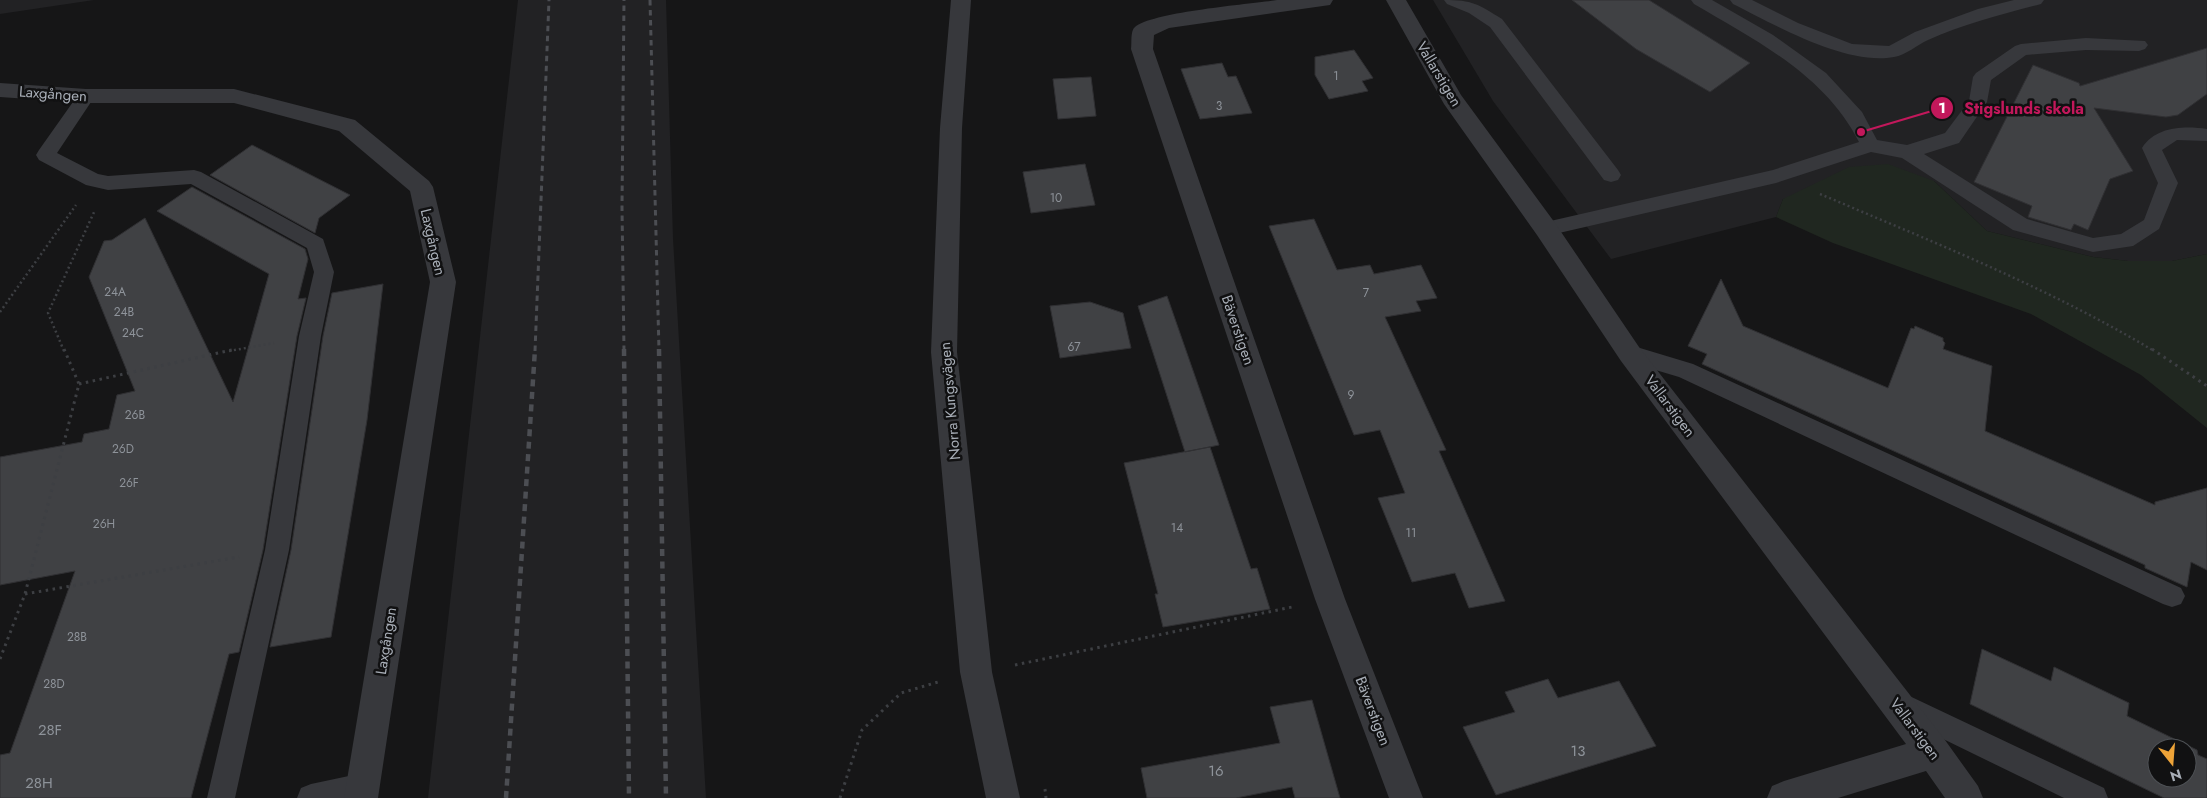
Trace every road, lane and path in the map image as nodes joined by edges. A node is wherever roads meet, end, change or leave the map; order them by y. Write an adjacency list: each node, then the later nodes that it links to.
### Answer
1 (961, 0): 31 (street, Norra Kungsvägen)
2 (1323, 0): 8 (street, Bäverstigen)
3 (1396, 0): 18 (street, Vallarstigen)
4 (1453, 0): 15 (lane)
5 (1700, 0): 13 (lane)
6 (1738, 0): 7 (lane)
7 (2035, 0)
8 (1269, 4): 27 (street, Bäverstigen)
9 (2139, 45): 14 (lane)
10 (0, 90): 11 (street, Laxgången)
11 (86, 96): 17 (lane); 35 (street, Laxgången)
12 (2207, 135): 14 (lane)
13 (1870, 145): 14 (lane); 16 (lane)
14 (1907, 152)
15 (1611, 175)
16 (1776, 176): 18 (lane); 23 (path)
17 (101, 182): 19 (path); 20 (lane); 22 (path)
18 (1546, 230): 21 (street, Vallarstigen)
19 (0, 312)
20 (310, 336): 22 (path); 24 (lane)
21 (1630, 354): 26 (lane); 32 (street, Vallarstigen)
22 (79, 384): 25 (path)
23 (2207, 386)
24 (276, 550): 25 (path); 36 (lane)
25 (25, 594): 29 (path)
26 (2172, 596)
27 (1330, 599): 30 (path); 41 (street, Bäverstigen)
28 (1016, 655): 30 (path)
29 (0, 658)
30 (1017, 665): 31 (path)
31 (976, 672): 38 (path); 39 (street, Norra Kungsvägen)
32 (1896, 702): 33 (street, Vallarstigen); 44 (lane)
33 (1933, 752): 42 (street); 43 (street, Vallarstigen)
34 (1044, 788): 40 (path)
35 (362, 793): 37 (lane)
36 (221, 798)
37 (311, 798)
38 (840, 798)
39 (1003, 798)
40 (1046, 798)
41 (1406, 798)
42 (1784, 798)
43 (1966, 798)
44 (2094, 798)

